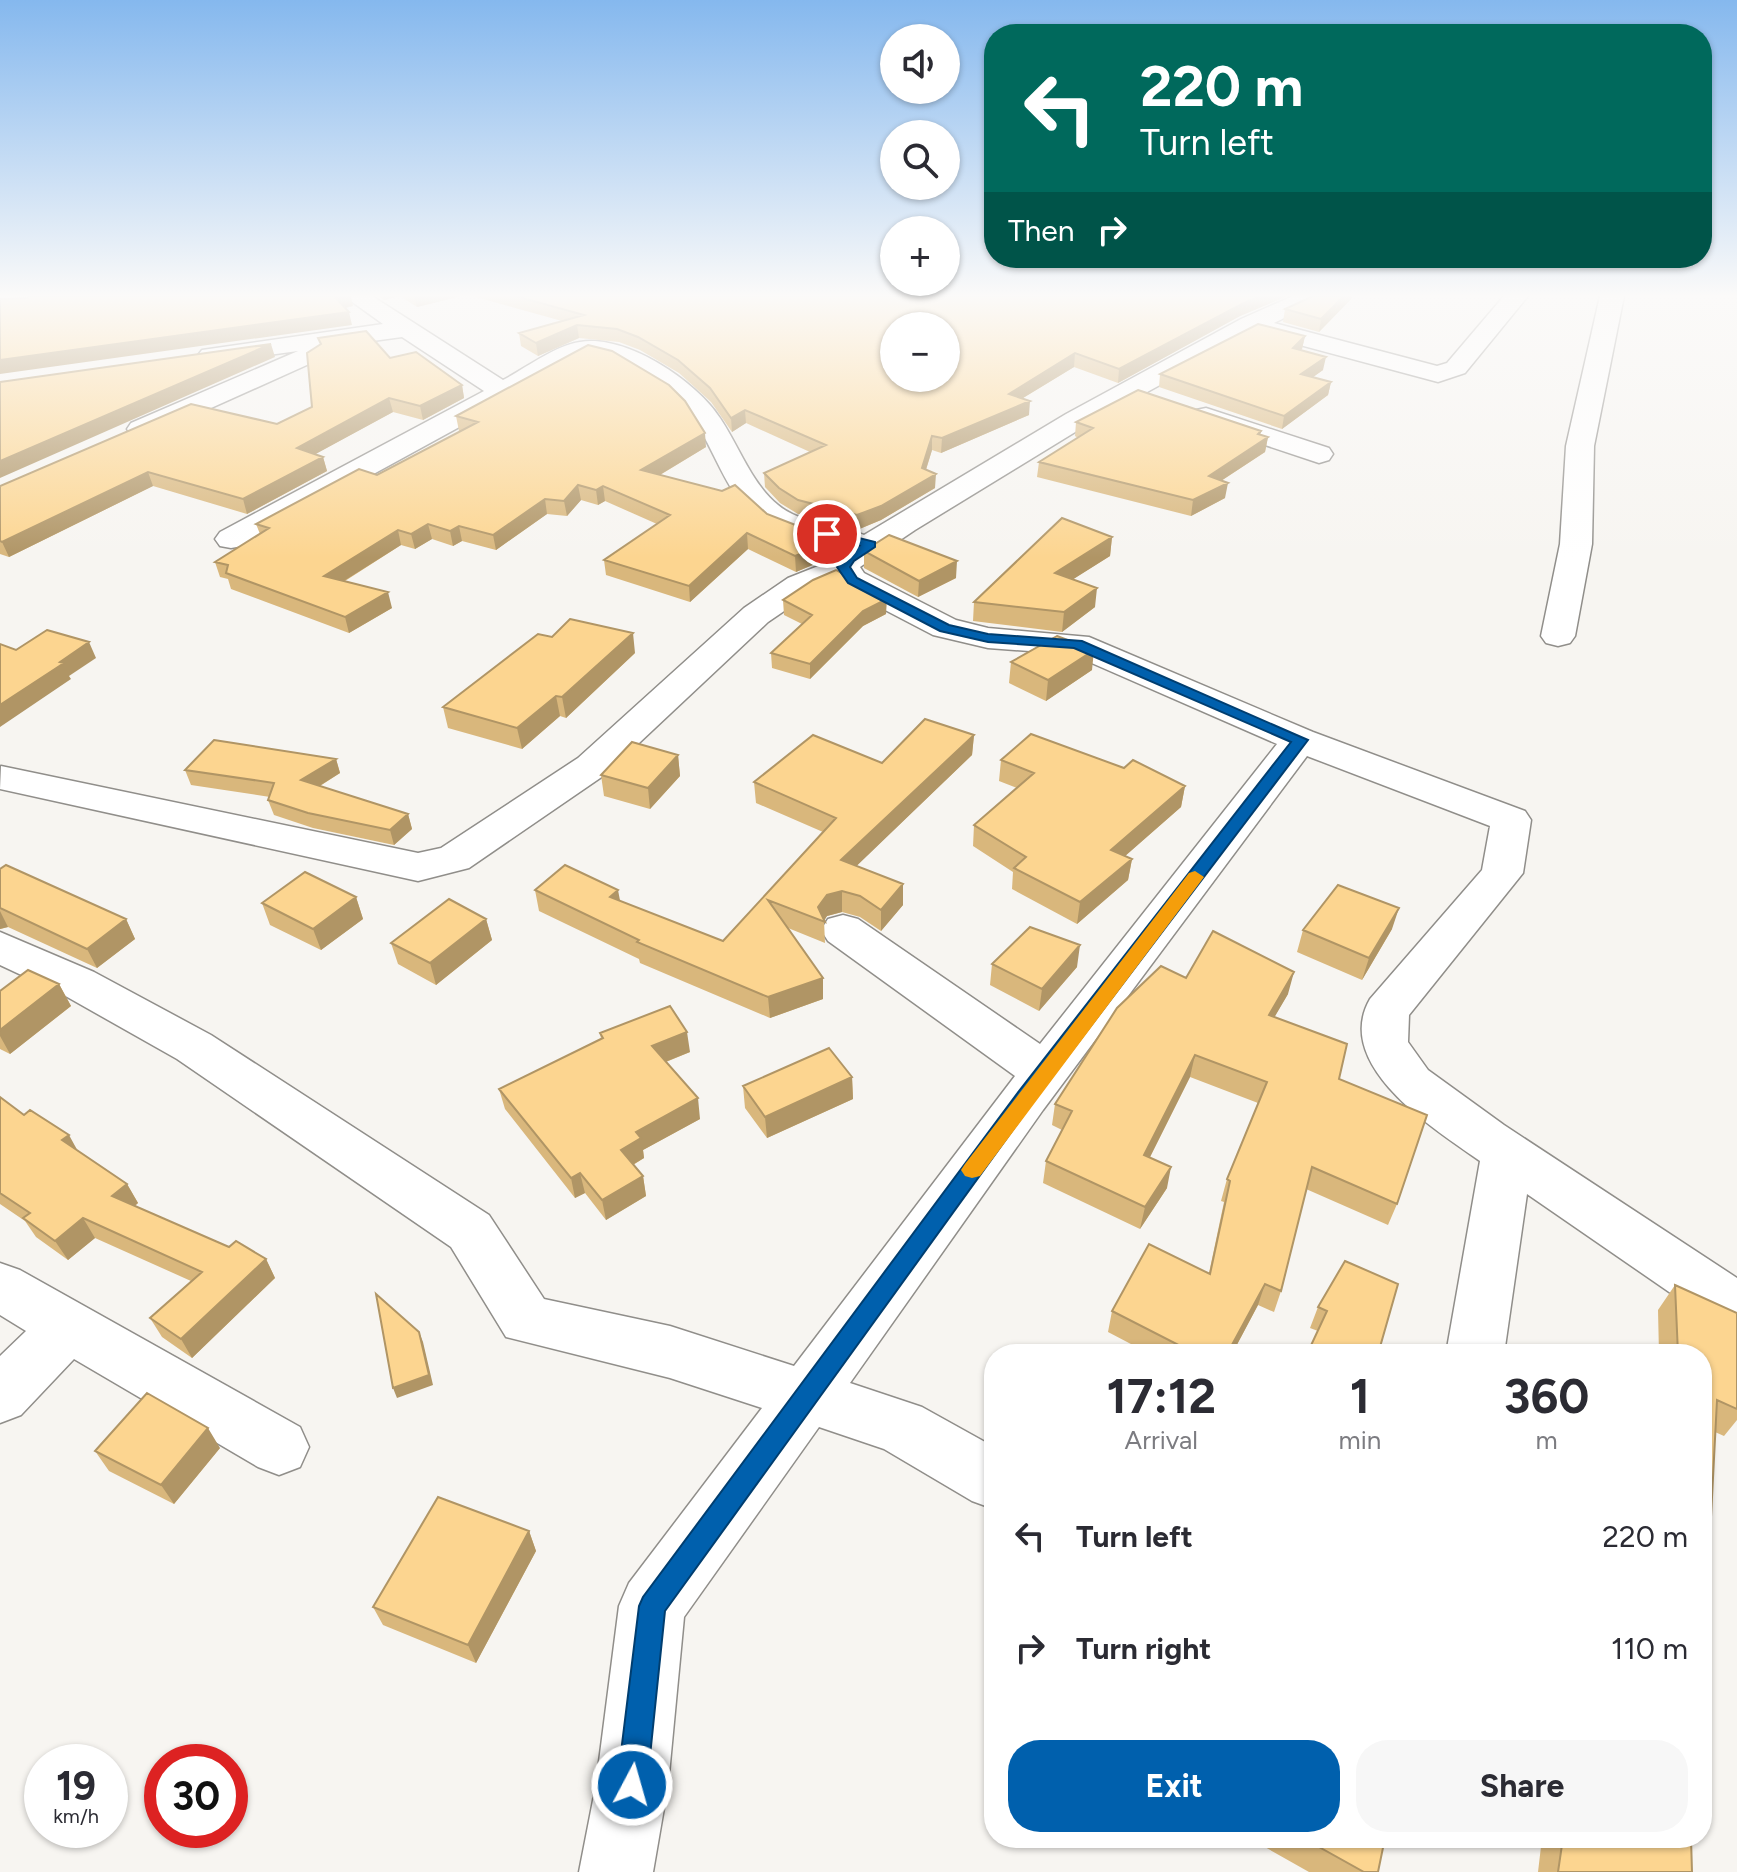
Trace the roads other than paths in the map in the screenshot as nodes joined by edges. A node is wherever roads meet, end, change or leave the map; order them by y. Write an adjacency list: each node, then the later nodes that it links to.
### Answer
1 (245, 383): 9 (street)
2 (490, 383): 7 (street)
3 (516, 383): 7 (street)
4 (673, 383): 12 (street)
5 (1145, 383): 8 (street)
6 (1593, 383): 13 (street)
7 (502, 391): 11 (street)
8 (1132, 391): 10 (street); 12 (street)
9 (114, 441)
10 (1319, 454)
11 (231, 539)
12 (857, 556): 14 (street); 15 (street)
13 (1558, 636)
14 (1300, 740): 18 (street); 19 (street)
15 (1, 778)
16 (843, 930): 18 (street)
17 (0, 947): 25 (street)
18 (1045, 1072): 25 (street)
19 (1507, 1153): 21 (street); 23 (street)
20 (0, 1287): 22 (street)
21 (1737, 1308)
22 (68, 1326): 24 (street); 26 (street)
23 (1477, 1344)
24 (0, 1396)
25 (806, 1396): 27 (street); 28 (street)
26 (279, 1447)
27 (984, 1474)
28 (616, 1872)

